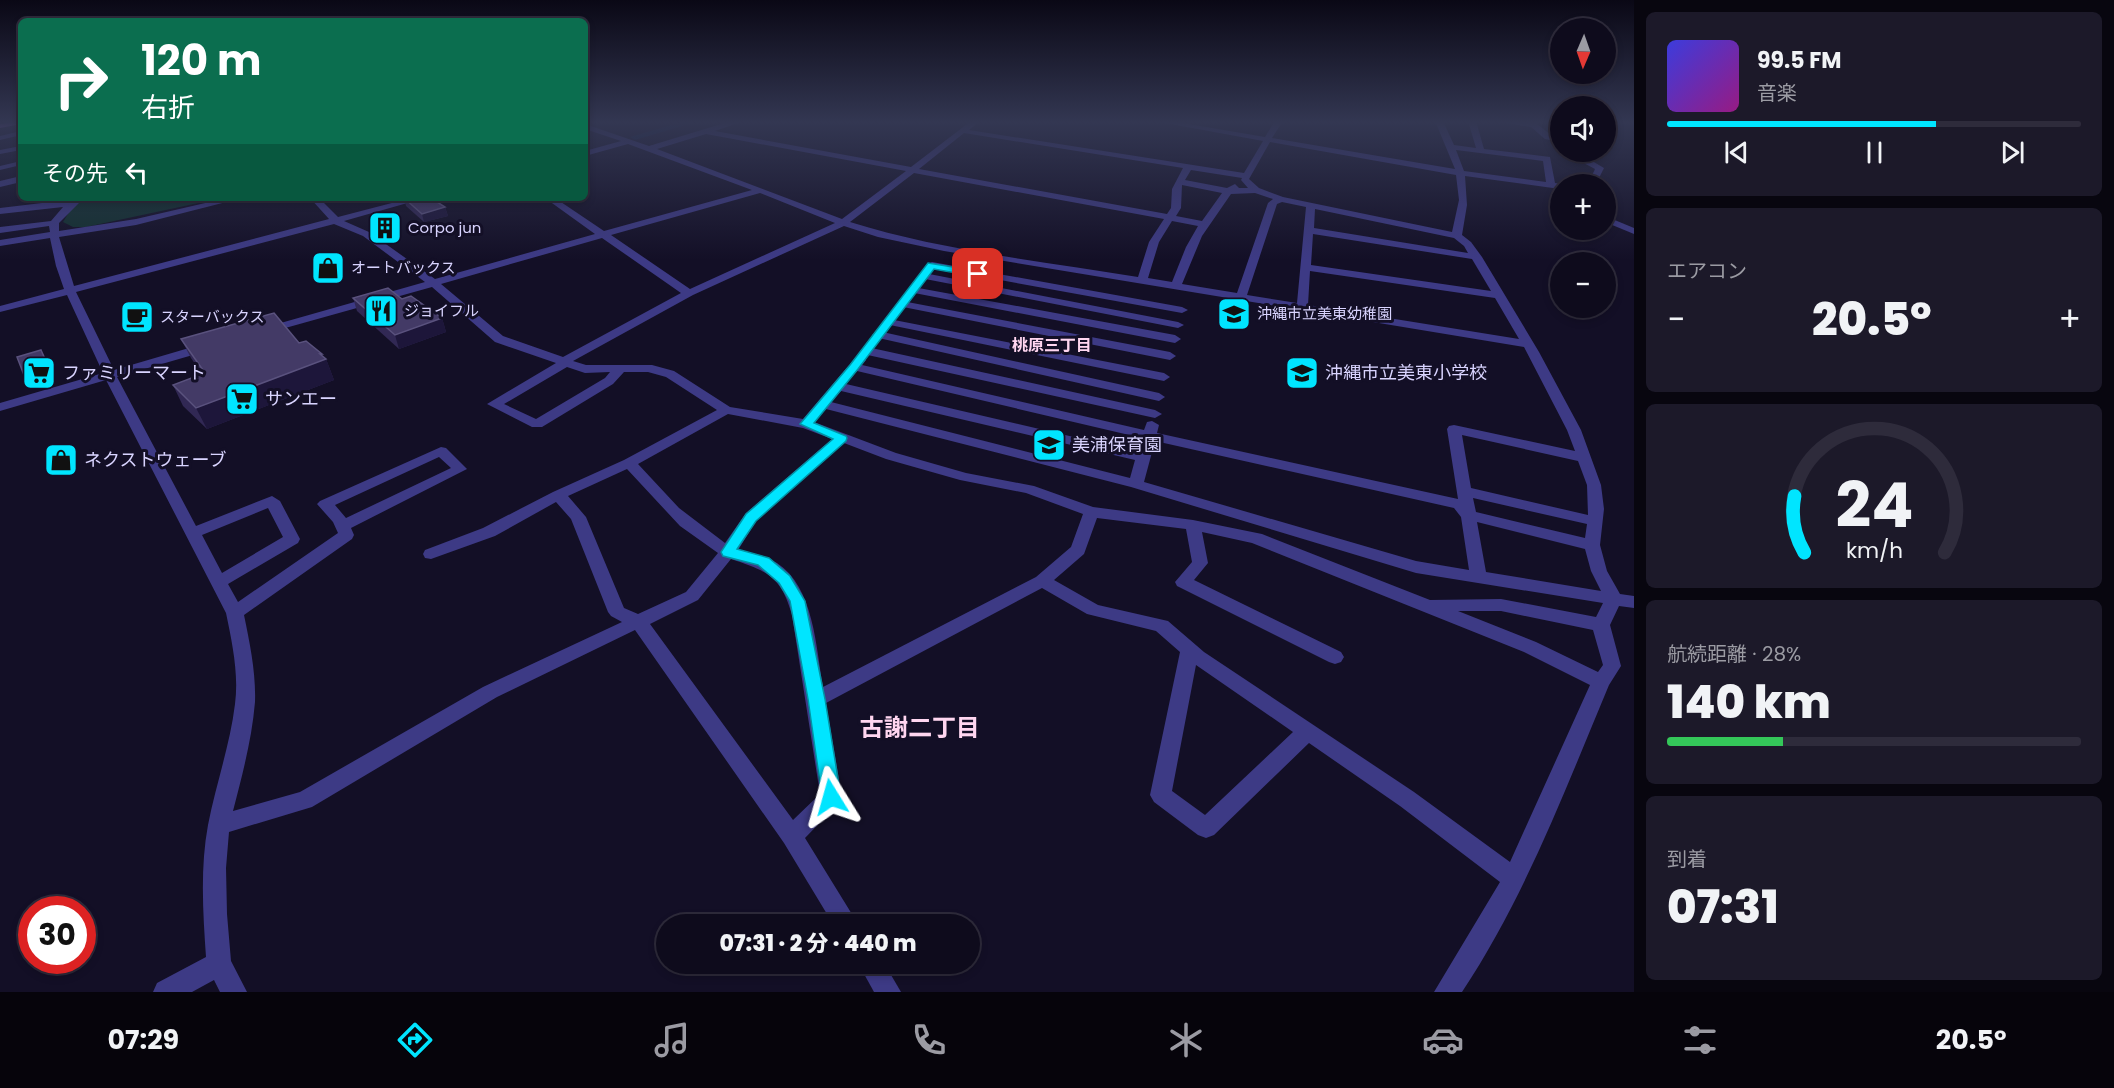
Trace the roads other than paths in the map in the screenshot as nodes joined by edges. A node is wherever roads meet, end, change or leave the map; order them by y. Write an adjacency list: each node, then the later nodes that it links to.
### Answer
1 (699, 167): 16 (street)
2 (899, 167): 9 (street)
3 (917, 167): 9 (street)
4 (1188, 167): 12 (street)
5 (1189, 167): 13 (street)
6 (1255, 167): 13 (street)
7 (1433, 167): 10 (street)
8 (1459, 167): 10 (street)
9 (914, 170): 28 (street); 31 (street)
10 (1460, 172): 15 (street); 38 (street)
11 (18, 180): 14 (street)
12 (1180, 182): 17 (street); 28 (street)
13 (1249, 182): 17 (street); 18 (street)
14 (0, 184)
15 (1550, 184)
16 (760, 190): 31 (street); 37 (street)
17 (1228, 191): 32 (street)
18 (1281, 199): 26 (street); 55 (street)
19 (18, 200): 27 (street)
20 (69, 201): 27 (street)
21 (75, 201): 30 (street)
22 (225, 201): 39 (street)
23 (317, 201): 29 (street)
24 (410, 201): 29 (street)
25 (553, 201): 37 (street)
26 (1311, 207): 35 (street); 38 (street)
27 (1, 211)
28 (1169, 218): 32 (street); 47 (street)
29 (336, 221): 48 (street); 52 (street)
30 (54, 223): 34 (street); 39 (street)
31 (843, 223): 41 (street); 53 (street)
32 (1204, 224): 50 (street)
33 (1616, 224): 36 (street)
34 (0, 230)
35 (1308, 230): 42 (street); 45 (street)
36 (1634, 231)
37 (603, 235): 48 (street); 53 (street)
38 (1457, 236): 42 (street)
39 (54, 237): 40 (street); 52 (street)
40 (0, 243)
41 (944, 248): 43 (street); 44 (street)
42 (1477, 257): 54 (street)
43 (932, 265): 46 (street); 49 (street)
44 (1060, 266): 47 (street); 49 (street)
45 (1305, 267): 54 (street); 58 (street)
46 (924, 276): 51 (street); 56 (street)
47 (1142, 280): 50 (street)
48 (435, 284): 65 (street); 73 (street)
49 (1048, 287): 56 (street); 60 (street)
50 (1182, 287): 55 (street); 60 (street)
51 (913, 291): 57 (street); 61 (street)
52 (71, 292): 59 (street); 77 (street)
53 (688, 293): 73 (street)
54 (1498, 295): 69 (street)
55 (1241, 297): 58 (street)
56 (1041, 300): 61 (street); 63 (street)
57 (902, 304): 62 (street); 64 (street)
58 (1302, 307): 69 (street)
59 (0, 309)
60 (1182, 310): 63 (street)
61 (1034, 314): 64 (street); 67 (street)
62 (889, 322): 66 (street); 70 (street)
63 (1178, 325): 67 (street)
64 (1025, 328): 70 (street); 72 (street)
65 (251, 335)
66 (878, 335): 71 (street); 74 (street)
67 (1175, 339): 72 (street)
68 (218, 344): 77 (street)
69 (1527, 344): 93 (street)
70 (1015, 346): 74 (street); 78 (street)
71 (867, 351): 75 (street); 79 (street)
72 (1170, 356): 78 (street)
73 (564, 362): 76 (street); 76 (street)
74 (1006, 363): 79 (street); 81 (street)
75 (854, 367): 80 (street); 82 (street)
76 (619, 370): 85 (street)
77 (109, 375): 84 (street); 103 (street)
78 (1164, 377): 81 (street)
79 (999, 381): 82 (street); 86 (street)
80 (838, 386): 83 (street); 87 (street)
81 (1159, 397): 86 (street)
82 (991, 400): 87 (street); 89 (street)
83 (822, 404): 88 (street); 91 (street)
84 (0, 407)
85 (726, 410): 88 (street); 94 (street)
86 (1155, 414): 89 (street)
87 (980, 419): 91 (street); 92 (street)
88 (806, 424): 90 (street)
89 (1149, 435): 92 (street); 99 (street)
90 (841, 438): 98 (street); 105 (street)
91 (968, 441): 95 (street)
92 (1143, 458): 95 (street)
93 (1585, 458): 96 (street); 100 (street)
94 (629, 463): 97 (street); 105 (street)
95 (1136, 484): 107 (street)
96 (1465, 492): 99 (street); 100 (street)
97 (558, 495): 106 (street); 114 (street)
98 (1092, 512): 101 (street); 108 (street)
99 (1468, 515): 104 (street); 107 (street)
100 (1594, 521): 104 (street)
101 (1193, 525): 112 (street); 117 (street)
102 (343, 526): 102 (street); 113 (street)
103 (193, 533): 109 (street); 109 (street)
104 (1592, 545): 110 (street)
105 (728, 552): 114 (street); 119 (street)
106 (431, 554)
107 (1479, 578): 110 (street)
108 (1042, 581): 116 (street); 119 (street)
109 (219, 582): 113 (street)
110 (1614, 599): 111 (street); 115 (street)
111 (1634, 602)
112 (1427, 606): 115 (street); 118 (street)
113 (236, 613): 121 (street)
114 (639, 622): 121 (street); 122 (street)
115 (1600, 625): 118 (street)
116 (1190, 651): 120 (street); 120 (street)
117 (1335, 657)
118 (1601, 682): 123 (street)
119 (817, 699): 122 (street)
120 (1308, 730): 123 (street)
121 (219, 825): 125 (street)
122 (792, 836): 124 (street)
123 (1514, 878): 130 (street)
124 (840, 914)
125 (219, 964): 127 (street); 128 (street)
126 (877, 974): 129 (street)
127 (166, 992)
128 (234, 992)
129 (888, 992)
130 (1447, 992)

